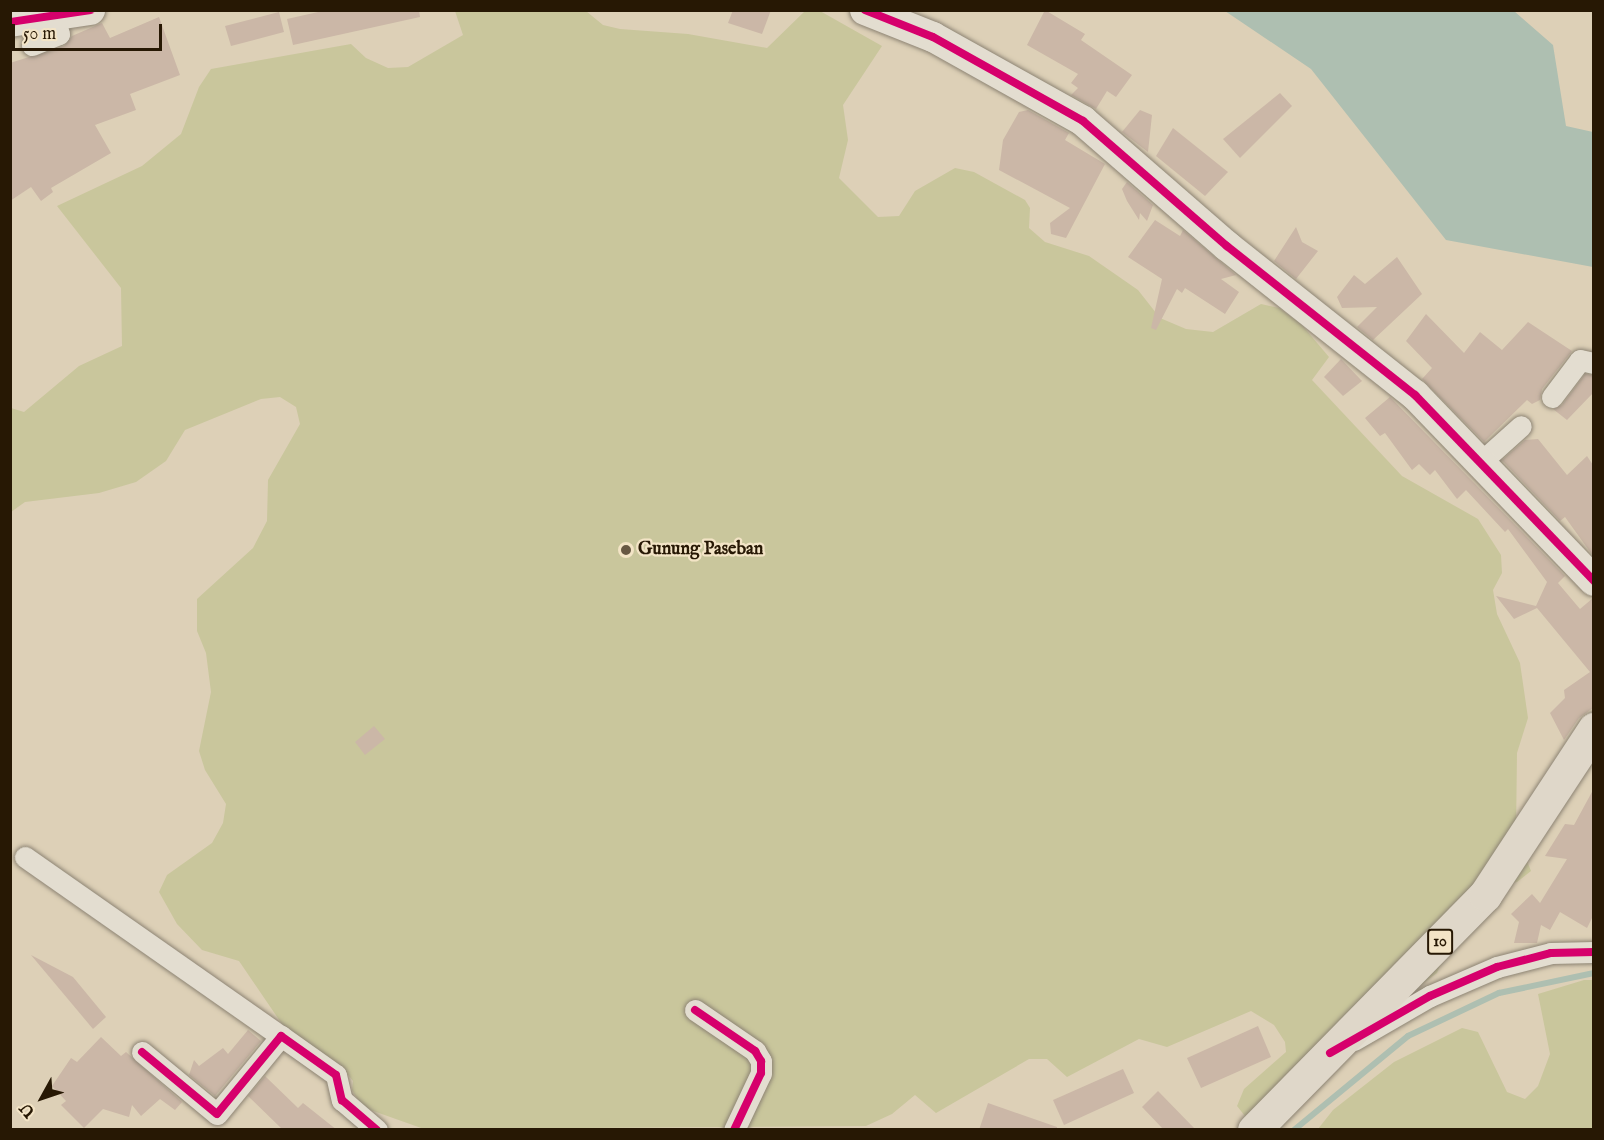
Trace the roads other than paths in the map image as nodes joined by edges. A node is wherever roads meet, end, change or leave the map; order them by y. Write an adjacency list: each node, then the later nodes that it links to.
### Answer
1 (90, 10): 3 (street)
2 (865, 10): 7 (street)
3 (35, 28)
4 (1593, 363): 5 (street)
5 (1552, 397)
6 (1521, 426): 7 (street)
7 (1482, 461): 8 (street)
8 (1593, 581)
9 (1593, 729): 15 (highway, 10)
10 (25, 857): 13 (street)
11 (1593, 952): 15 (street)
12 (695, 1010): 17 (street)
13 (280, 1036): 14 (street); 16 (street)
14 (142, 1052)
15 (1330, 1053): 18 (highway, 10)
16 (377, 1130)
17 (734, 1130)
18 (1254, 1130)

